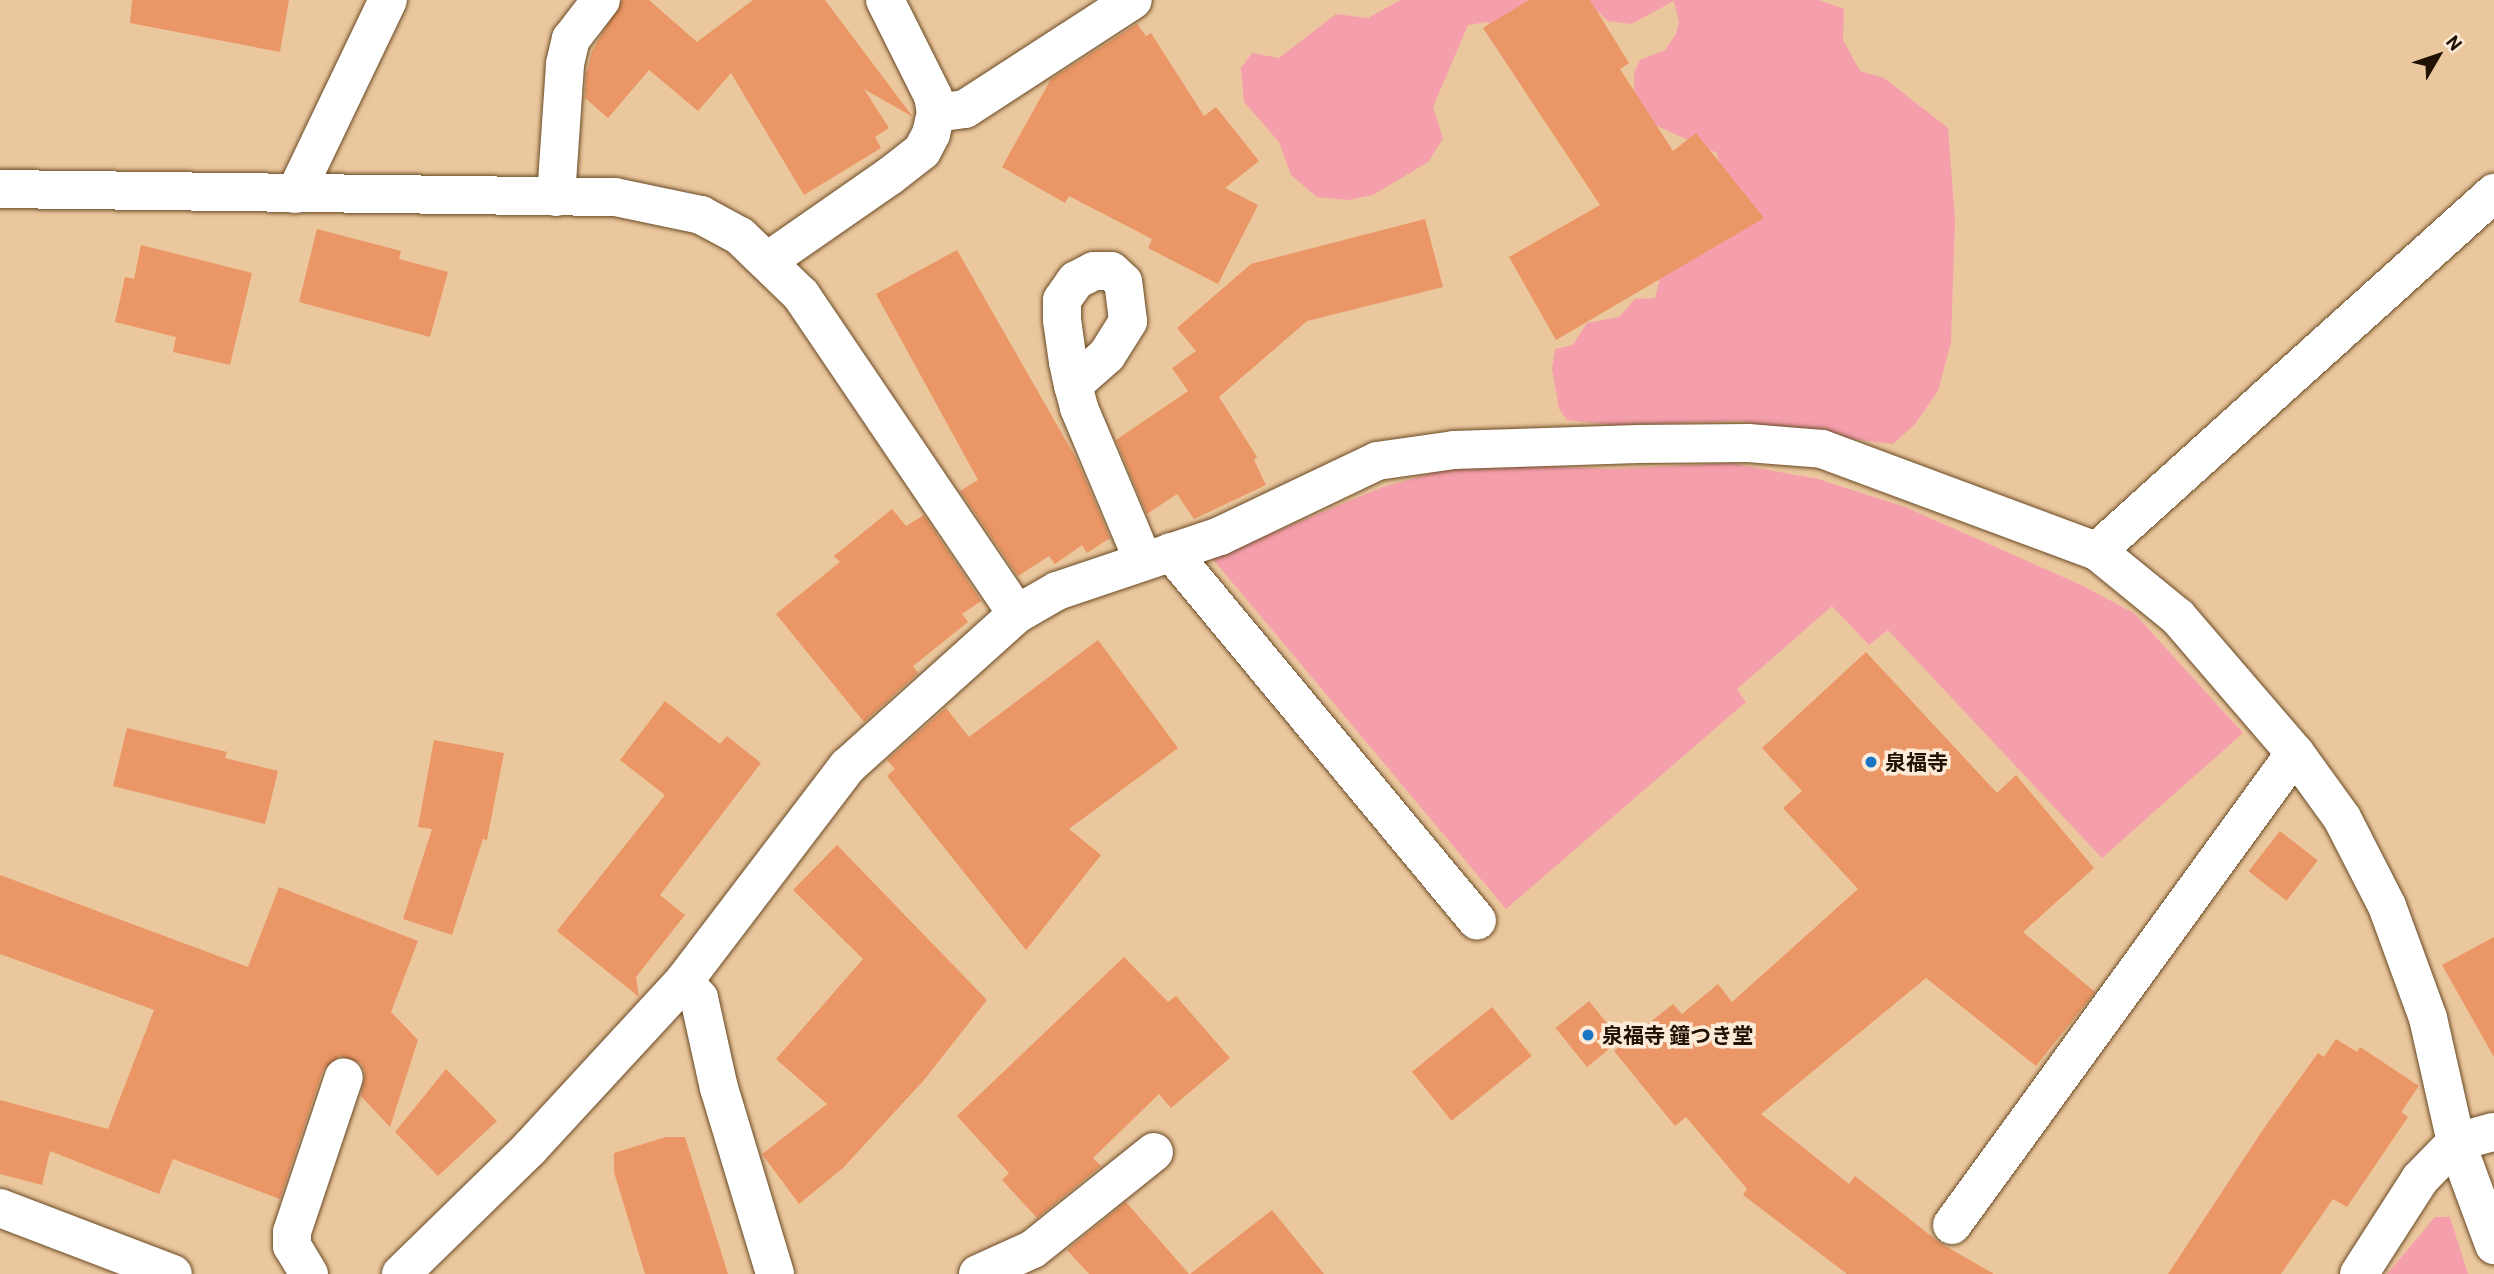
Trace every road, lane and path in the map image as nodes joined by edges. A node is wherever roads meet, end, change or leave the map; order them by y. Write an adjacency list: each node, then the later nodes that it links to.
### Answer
1 (387, 0): 7 (street)
2 (601, 0): 9 (street)
3 (885, 0): 5 (street)
4 (1133, 0): 5 (street)
5 (936, 113): 10 (street)
6 (0, 189): 7 (street)
7 (295, 194): 9 (street)
8 (2494, 194): 12 (street)
9 (556, 197): 10 (street)
10 (769, 260): 14 (street)
11 (1073, 385): 13 (street)
12 (2097, 551): 13 (street); 15 (street)
13 (1157, 556): 14 (street); 16 (street)
14 (1017, 614): 17 (street)
15 (2295, 753): 20 (street); 23 (street)
16 (1477, 920)
17 (684, 981): 25 (street); 28 (street)
18 (344, 1077): 27 (street)
19 (2494, 1132): 20 (street)
20 (2456, 1142): 24 (street); 30 (street)
21 (1154, 1152): 29 (street)
22 (0, 1208): 26 (street)
23 (1952, 1224)
24 (2494, 1245)
25 (413, 1271)
26 (173, 1274)
27 (309, 1274)
28 (775, 1274)
29 (978, 1274)
30 (2359, 1274)

